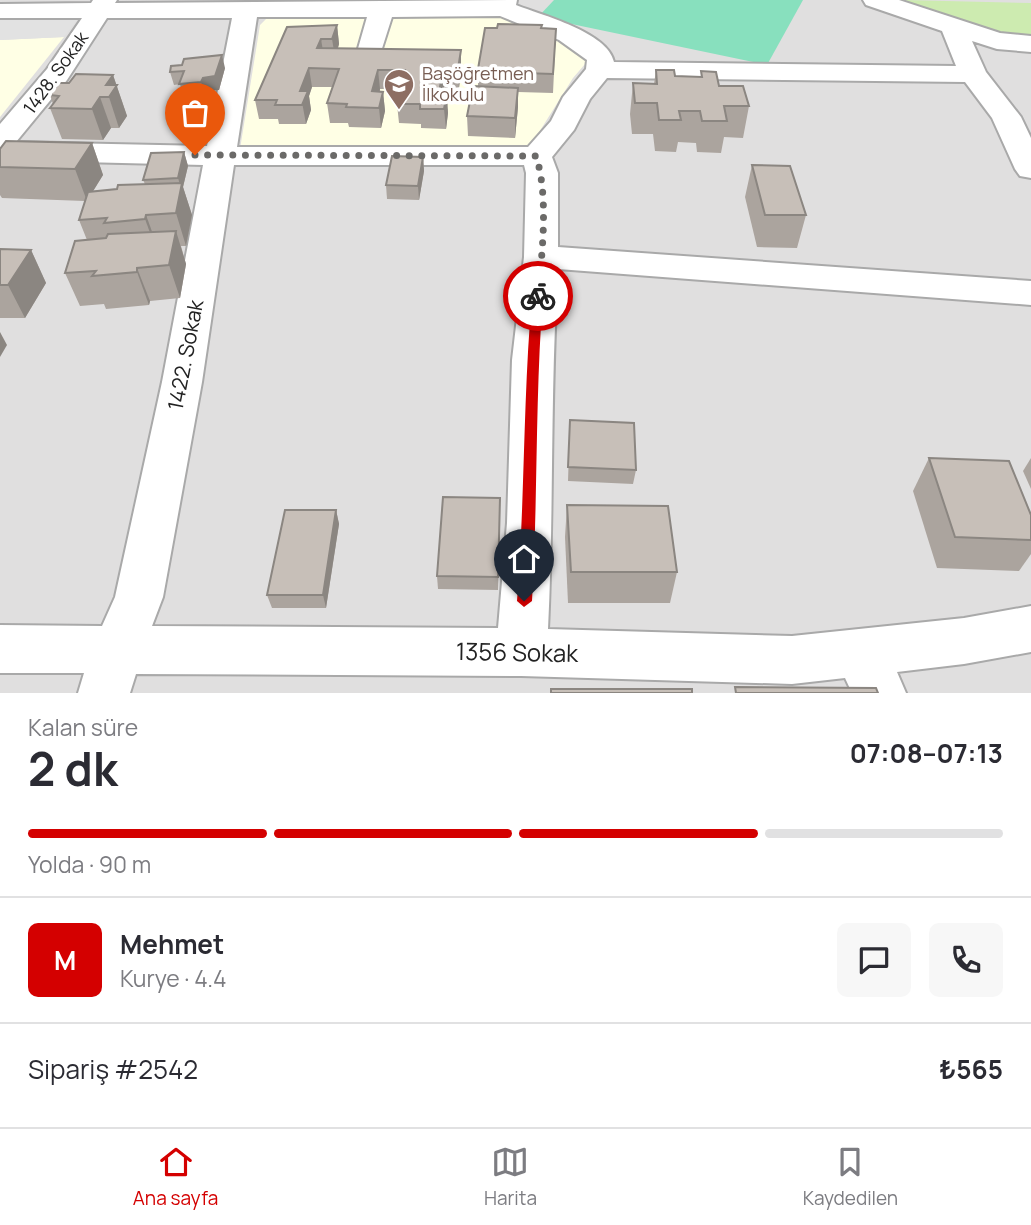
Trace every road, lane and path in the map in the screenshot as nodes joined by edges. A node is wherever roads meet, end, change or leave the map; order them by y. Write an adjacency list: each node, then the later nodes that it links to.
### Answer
1 (875, 0): 7 (street)
2 (102, 5): 5 (street); 6 (street); 12 (street, 1428. Sokak)
3 (504, 5): 4 (street); 10 (street)
4 (381, 10): 6 (street); 9 (street)
5 (0, 11)
6 (246, 12): 14 (street, 1422. Sokak)
7 (953, 27): 8 (street); 11 (street)
8 (1031, 44)
9 (370, 52)
10 (599, 70): 11 (street); 15 (street)
11 (973, 74): 16 (street)
12 (0, 142)
13 (0, 150): 14 (street)
14 (222, 156): 15 (street); 22 (street, 1422. Sokak)
15 (536, 156): 17 (street)
16 (1029, 159)
17 (541, 257): 18 (street); 21 (street)
18 (1031, 293)
19 (1031, 629): 23 (street, 1356 Sokak)
20 (0, 649): 22 (street, 1356 Sokak)
21 (521, 652): 22 (street, 1356 Sokak); 23 (street, 1356 Sokak)
22 (111, 671)
23 (869, 673)

